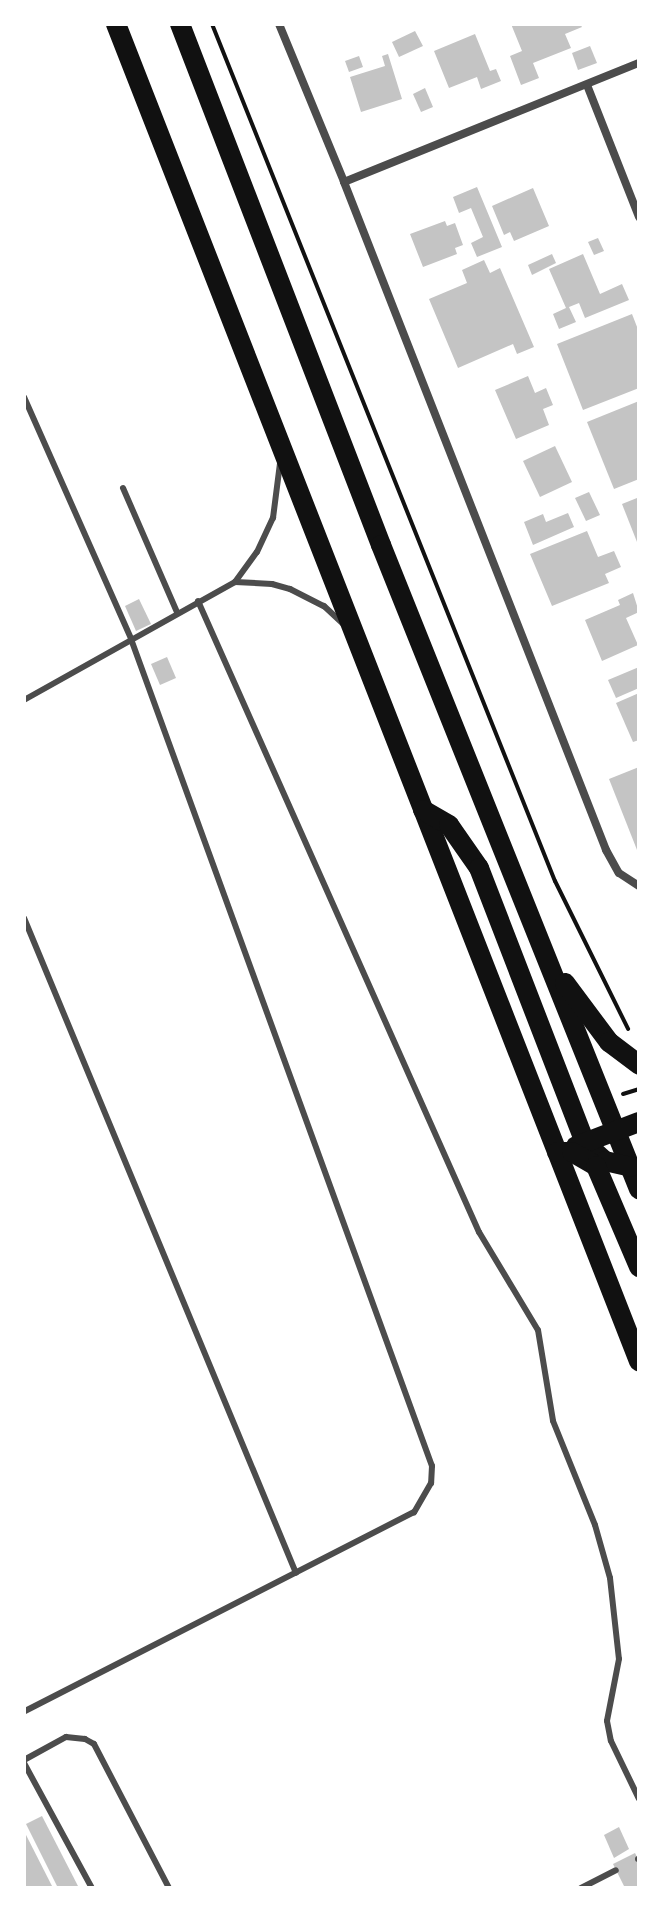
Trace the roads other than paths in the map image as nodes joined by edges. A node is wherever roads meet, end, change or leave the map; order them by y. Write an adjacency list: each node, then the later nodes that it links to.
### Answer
1 (116, 24): 9 (main road)
2 (180, 24): 20 (main road)
3 (279, 24): 6 (street)
4 (639, 63): 5 (street)
5 (587, 85): 6 (street); 7 (street)
6 (344, 182): 18 (street)
7 (639, 217)
8 (24, 397): 15 (lane)
9 (278, 445): 11 (lane); 14 (main road)
10 (123, 488): 13 (lane)
11 (235, 582): 12 (lane); 14 (lane)
12 (198, 601): 13 (lane); 35 (lane)
13 (177, 612): 15 (lane)
14 (353, 635): 17 (main road)
15 (131, 639): 16 (lane); 32 (lane)
16 (24, 700)
17 (423, 810): 24 (main road); 25 (main road)
18 (639, 886)
19 (24, 918): 32 (lane)
20 (545, 957): 21 (main road); 23 (main road)
21 (639, 1065)
22 (639, 1122): 23 (main road)
23 (615, 1132): 24 (main road); 26 (main road)
24 (585, 1143): 25 (main road); 26 (main road)
25 (557, 1152): 27 (main road); 29 (main road)
26 (635, 1165): 27 (main road); 28 (main road)
27 (603, 1179): 29 (main road); 30 (main road)
28 (639, 1189)
29 (572, 1191): 31 (main road)
30 (639, 1267)
31 (639, 1361)
32 (296, 1573): 33 (lane)
33 (24, 1712)
34 (24, 1762): 37 (lane); 38 (lane)
35 (639, 1799)
36 (616, 1870): 39 (lane)
37 (92, 1888)
38 (169, 1888)
39 (581, 1888)

